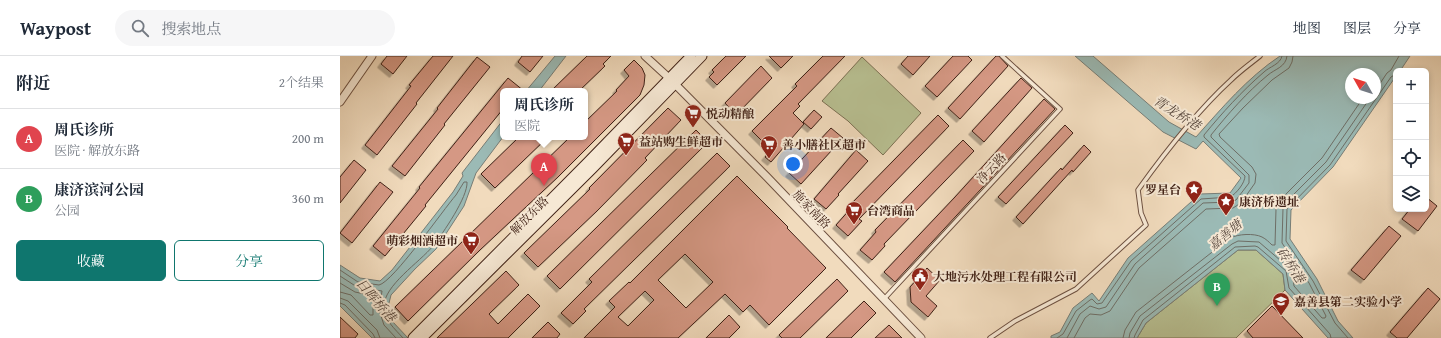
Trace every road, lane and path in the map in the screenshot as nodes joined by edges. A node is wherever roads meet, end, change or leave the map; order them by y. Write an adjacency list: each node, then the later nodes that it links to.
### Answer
1 (372, 56): 8 (street)
2 (645, 56): 7 (street, 施家南路)
3 (691, 56): 7 (main road, 解放东路)
4 (702, 56): 7 (main road, 解放东路)
5 (1002, 56): 9 (lane, 净云路)
6 (1260, 56): 14 (lane)
7 (672, 81): 9 (street, 施家南路); 10 (main road, 解放东路)
8 (340, 102)
9 (884, 299): 13 (street, 施家南路)
10 (428, 327): 11 (main road, 解放东路); 12 (main road, 解放东路)
11 (413, 338)
12 (422, 338)
13 (921, 338)
14 (990, 338)

